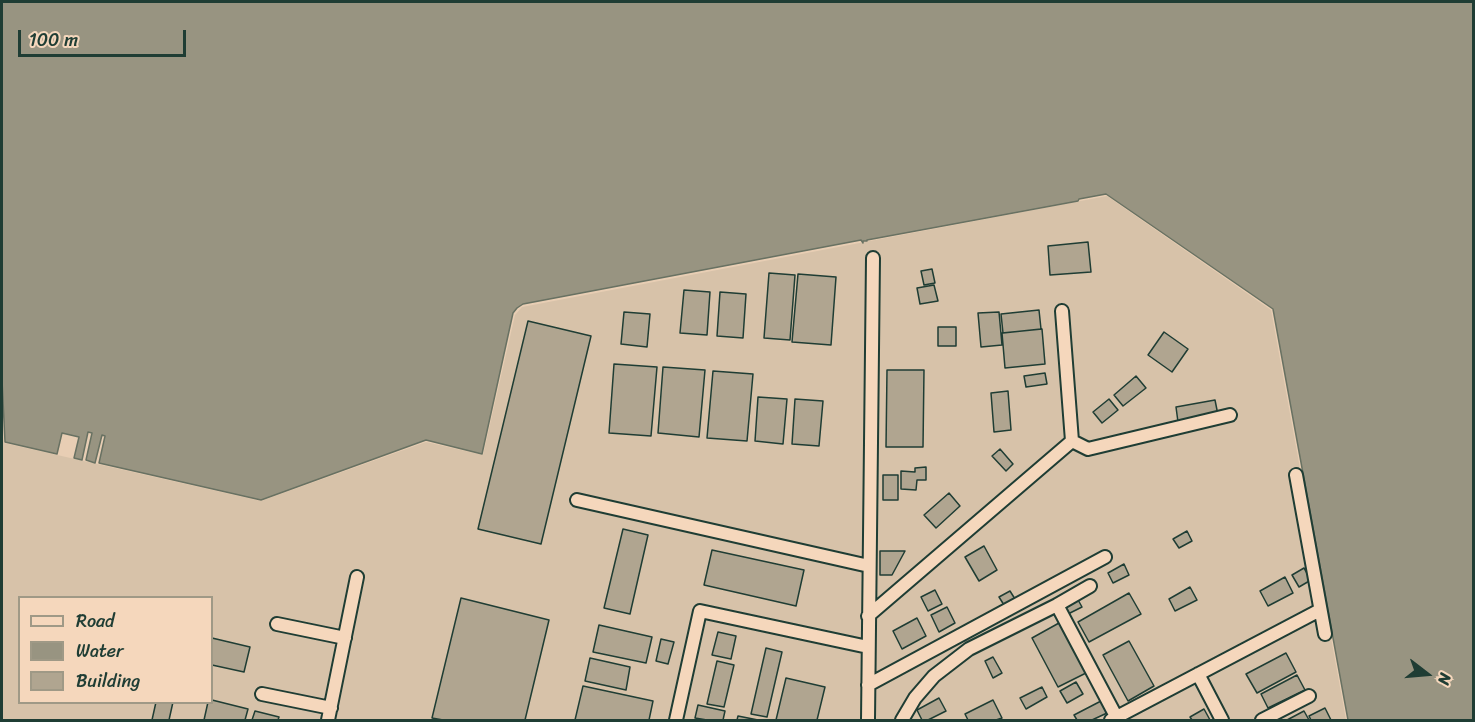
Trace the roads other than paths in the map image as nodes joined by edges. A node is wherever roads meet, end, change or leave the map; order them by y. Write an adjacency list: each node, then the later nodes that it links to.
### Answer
1 (873, 258): 8 (street)
2 (1062, 311): 4 (street)
3 (1230, 415): 4 (street)
4 (1072, 441): 13 (street)
5 (1296, 475): 12 (street)
6 (577, 500): 8 (street)
7 (1105, 557): 19 (street)
8 (869, 566): 13 (street)
9 (357, 578): 16 (street)
10 (1090, 586): 11 (street)
11 (1057, 605): 23 (street); 27 (street)
12 (1320, 610): 15 (street); 18 (street)
13 (868, 616): 17 (street)
14 (277, 624): 16 (street)
15 (1325, 634)
16 (345, 638): 22 (street)
17 (868, 647): 19 (street); 25 (street)
18 (1198, 674): 23 (street); 28 (street)
19 (868, 685): 26 (street)
20 (262, 694): 22 (street)
21 (1309, 696): 29 (street)
22 (331, 708): 24 (street)
23 (1115, 719)
24 (328, 720)
25 (675, 720)
26 (868, 720)
27 (902, 720)
28 (1222, 720)
29 (1262, 720)

